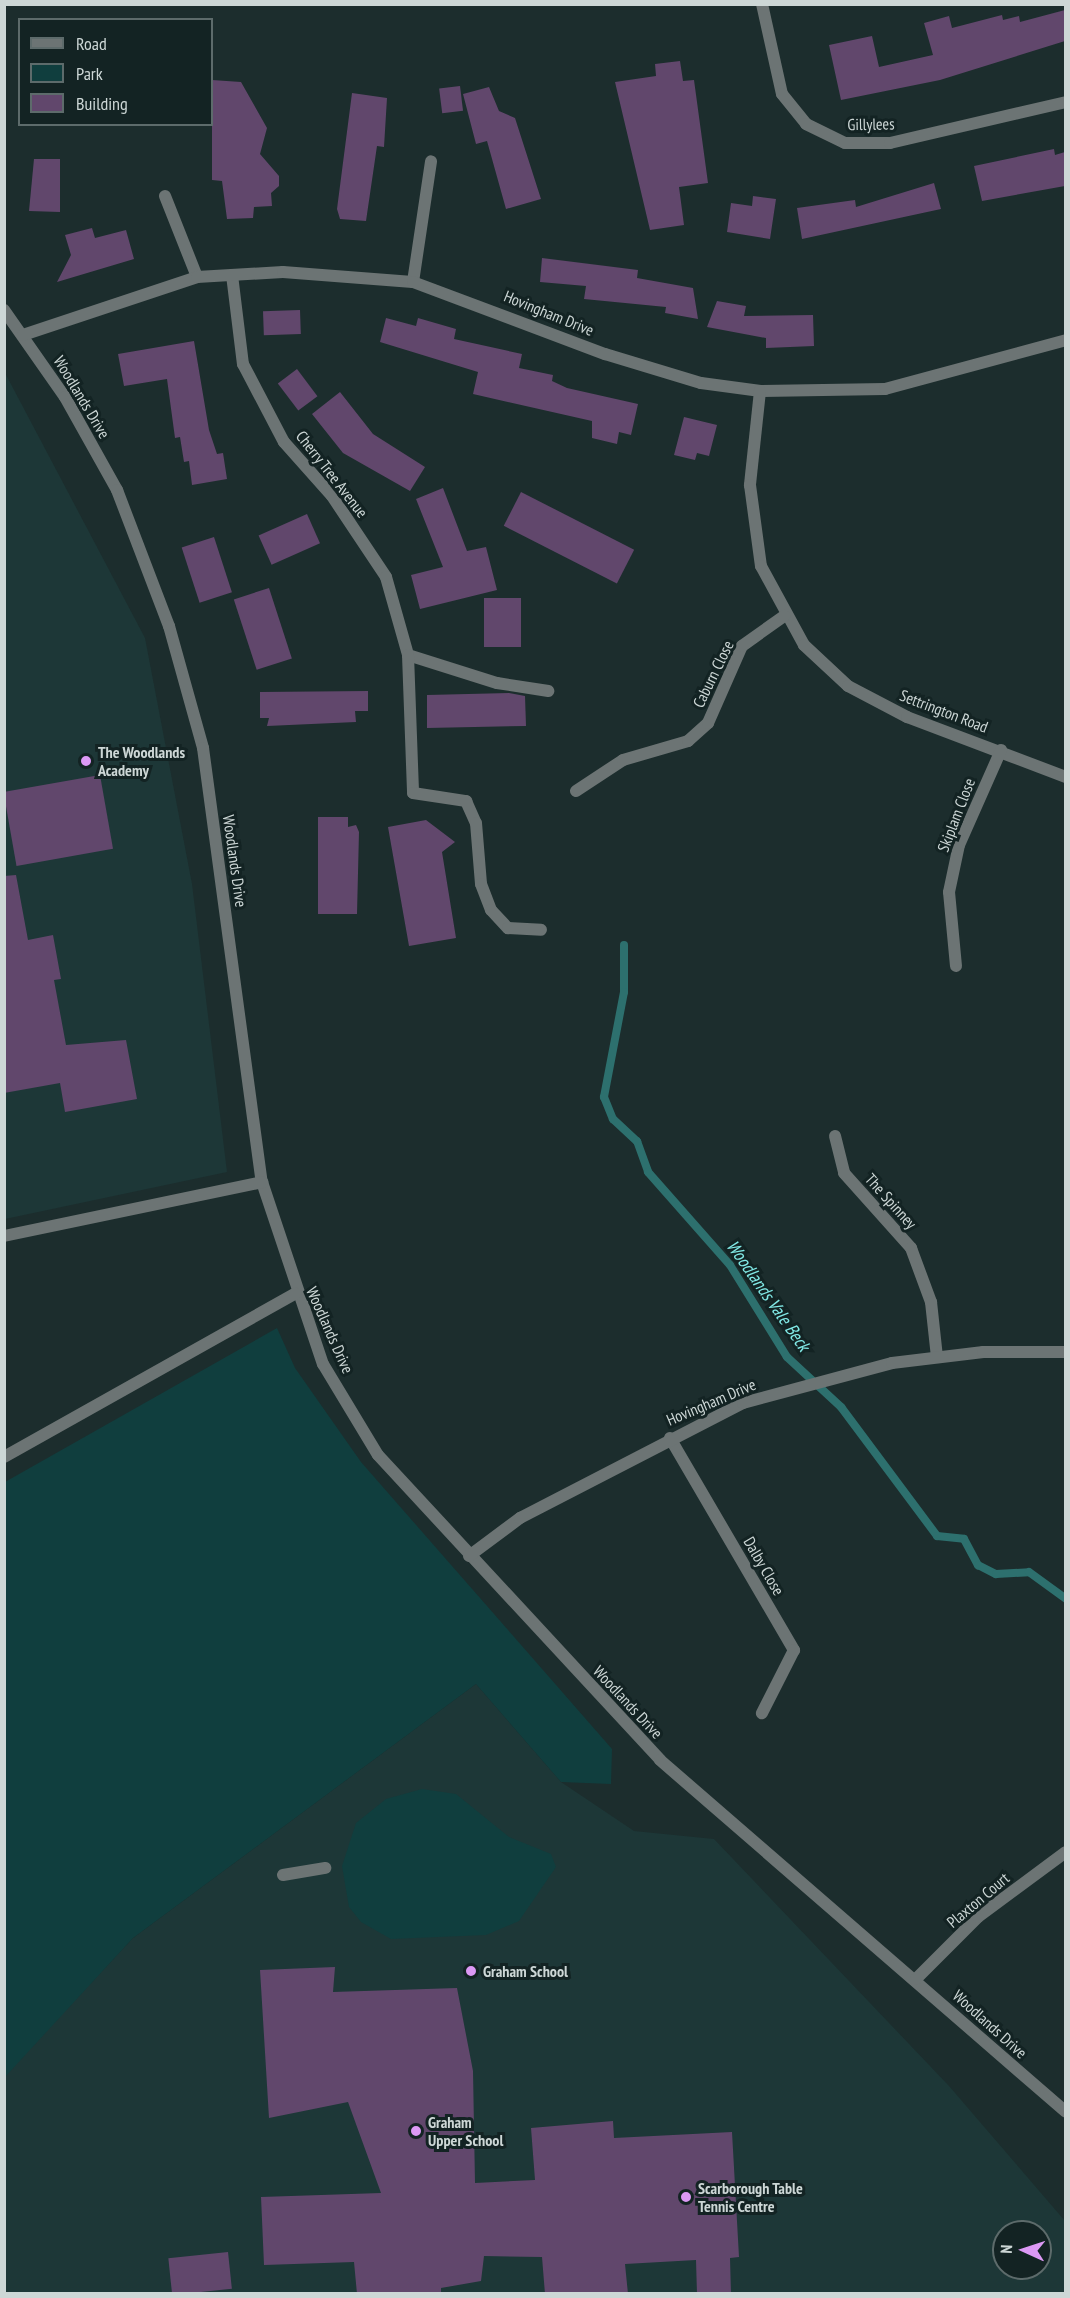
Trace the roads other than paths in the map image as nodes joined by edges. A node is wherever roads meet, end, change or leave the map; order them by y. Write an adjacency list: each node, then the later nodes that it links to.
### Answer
1 (762, 4): 2 (street, Gillylees)
2 (1065, 102)
3 (431, 161): 7 (street)
4 (165, 196): 6 (street)
5 (232, 275): 6 (street, Hovingham Drive); 7 (street, Hovingham Drive); 13 (street, Cherry Tree Avenue)
6 (197, 277): 9 (street, Hovingham Drive)
7 (413, 282): 11 (street, Hovingham Drive)
8 (4, 310): 9 (street, Woodlands Drive)
9 (23, 335): 21 (street, Woodlands Drive)
10 (1065, 340): 11 (street, Hovingham Drive)
11 (760, 391): 12 (street, Settrington Road)
12 (784, 616): 15 (street, Settrington Road); 17 (street, Caburn Close)
13 (408, 655): 14 (street); 18 (street, Cherry Tree Avenue)
14 (548, 690)
15 (1001, 750): 16 (street, Settrington Road); 19 (street, Skiplam Close)
16 (1065, 777)
17 (576, 791)
18 (541, 930)
19 (956, 966)
20 (835, 1136): 25 (street, The Spinney)
21 (262, 1182): 22 (street); 23 (street, Woodlands Drive)
22 (4, 1236)
23 (296, 1294): 27 (street); 28 (street, Woodlands Drive)
24 (1064, 1355): 25 (street, Hovingham Drive)
25 (937, 1357): 26 (street, Hovingham Drive)
26 (670, 1438): 28 (street, Hovingham Drive); 29 (street, Dalby Close)
27 (4, 1457)
28 (469, 1556): 33 (street, Woodlands Drive)
29 (762, 1713)
30 (1065, 1852): 33 (street, Plaxton Court)
31 (326, 1868): 32 (street)
32 (283, 1875)
33 (916, 1979): 34 (street, Woodlands Drive)
34 (1065, 2112)

